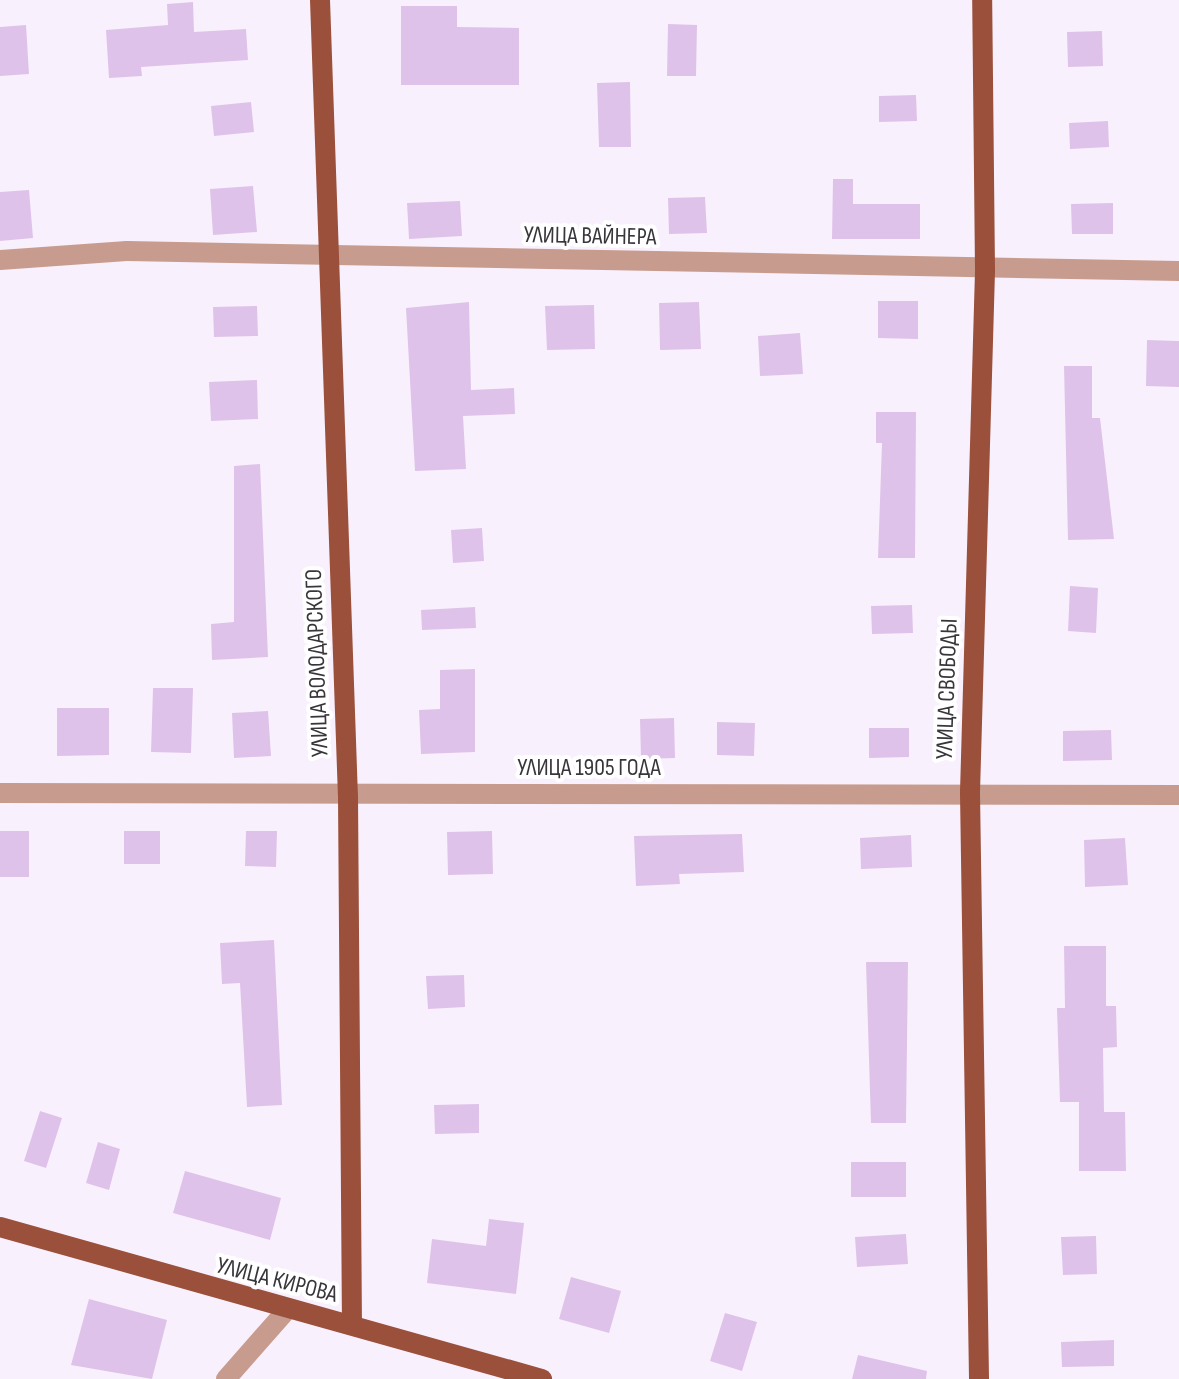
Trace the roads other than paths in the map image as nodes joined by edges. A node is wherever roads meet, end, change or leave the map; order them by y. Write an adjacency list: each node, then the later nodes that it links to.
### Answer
1 (320, 0): 3 (main road, УЛИЦА ВОЛОДАРСКОГО)
2 (982, 0): 5 (main road, УЛИЦА СВОБОДЫ)
3 (331, 257): 4 (street, УЛИЦА ВАЙНЕРА); 5 (street, УЛИЦА ВАЙНЕРА); 10 (main road, УЛИЦА ВОЛОДАРСКОГО)
4 (0, 260)
5 (985, 270): 6 (street, УЛИЦА ВАЙНЕРА); 7 (main road, УЛИЦА СВОБОДЫ)
6 (1179, 271)
7 (970, 792): 9 (street, УЛИЦА 1905 ГОДА); 10 (street, УЛИЦА 1905 ГОДА); 16 (main road, УЛИЦА СВОБОДЫ)
8 (0, 793): 10 (street, УЛИЦА 1905 ГОДА)
9 (1179, 795)
10 (348, 796): 13 (main road, УЛИЦА ВОЛОДАРСКОГО)
11 (0, 1227): 12 (main road, УЛИЦА КИРОВА)
12 (285, 1312): 13 (main road, УЛИЦА КИРОВА); 14 (street)
13 (352, 1325): 15 (main road, УЛИЦА КИРОВА)
14 (226, 1379)
15 (542, 1379)
16 (979, 1379)

